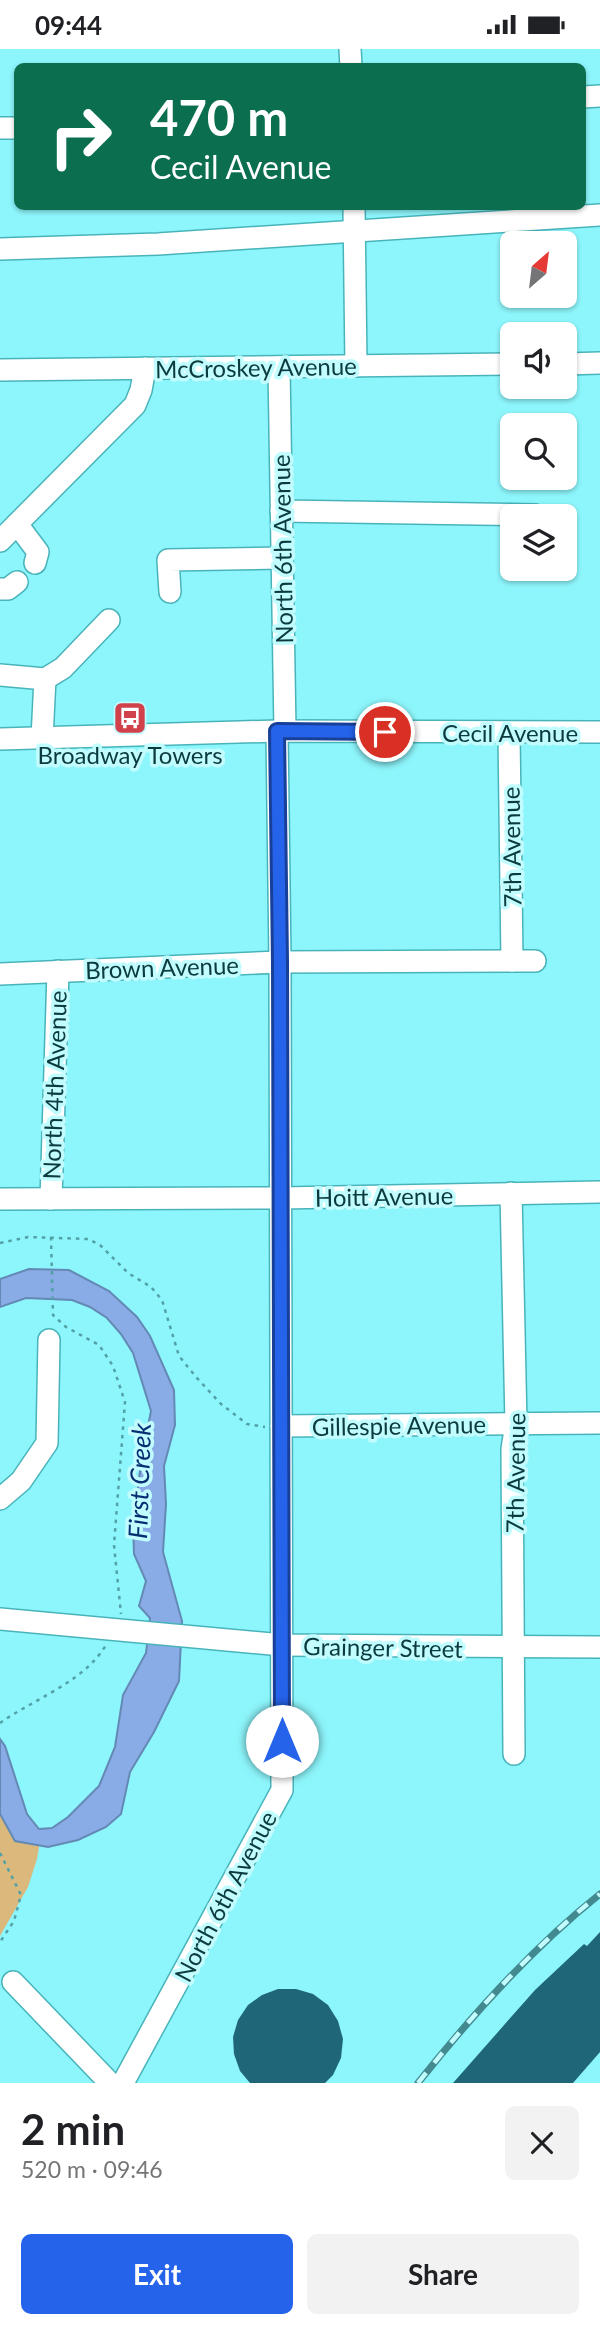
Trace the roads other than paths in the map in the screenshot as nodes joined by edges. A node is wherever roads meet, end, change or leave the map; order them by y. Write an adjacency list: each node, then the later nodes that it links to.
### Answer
1 (354, 210): 3 (street)
2 (600, 215): 3 (street)
3 (354, 231): 4 (street); 8 (street)
4 (0, 249)
5 (600, 363): 7 (street)
6 (500, 364): 8 (street, McCroskey Avenue)
7 (577, 364)
8 (356, 366): 9 (street, McCroskey Avenue)
9 (279, 367): 10 (street, McCroskey Avenue); 12 (street, North 6th Avenue)
10 (145, 368): 11 (street, McCroskey Avenue); 14 (street)
11 (0, 370)
12 (281, 511): 13 (street); 16 (street, North 6th Avenue)
13 (500, 514)
14 (17, 524): 15 (street); 17 (street)
15 (0, 541)
16 (282, 558): 18 (street); 22 (street, North 6th Avenue)
17 (35, 563)
18 (170, 591)
19 (109, 620): 21 (street)
20 (0, 675): 21 (street)
21 (45, 679): 25 (street)
22 (281, 731): 24 (street, Cecil Avenue); 25 (street, Cecil Avenue); 29 (street, North 6th Avenue)
23 (600, 731): 24 (street, Cecil Avenue)
24 (509, 733): 27 (street, 7th Avenue)
25 (42, 738): 26 (street, Cecil Avenue)
26 (0, 739)
27 (513, 961): 28 (street, Brown Avenue); 29 (street, Brown Avenue)
28 (535, 961)
29 (280, 962): 30 (street, Brown Avenue); 34 (street, North 6th Avenue)
30 (58, 971): 31 (street, Brown Avenue); 36 (street, North 4th Avenue)
31 (0, 974)
32 (600, 1192): 33 (street, Hoitt Avenue)
33 (511, 1193): 34 (street, Hoitt Avenue); 39 (street, 7th Avenue)
34 (281, 1198): 36 (street, Hoitt Avenue); 40 (street, North 6th Avenue)
35 (0, 1199): 36 (street, Hoitt Avenue)
36 (51, 1199)
37 (49, 1340): 41 (street)
38 (600, 1423): 39 (street, Gillespie Avenue)
39 (516, 1424): 40 (street, Gillespie Avenue); 45 (street, 7th Avenue)
40 (281, 1426): 43 (street, North 6th Avenue)
41 (0, 1499)
42 (0, 1619): 43 (street, Grainger Street)
43 (282, 1645): 45 (street, Grainger Street); 49 (street, North 6th Avenue)
44 (600, 1647): 45 (street, Grainger Street)
45 (515, 1648): 46 (street, 7th Avenue)
46 (514, 1754)
47 (13, 1982): 48 (street)
48 (110, 2083)
49 (123, 2083)

